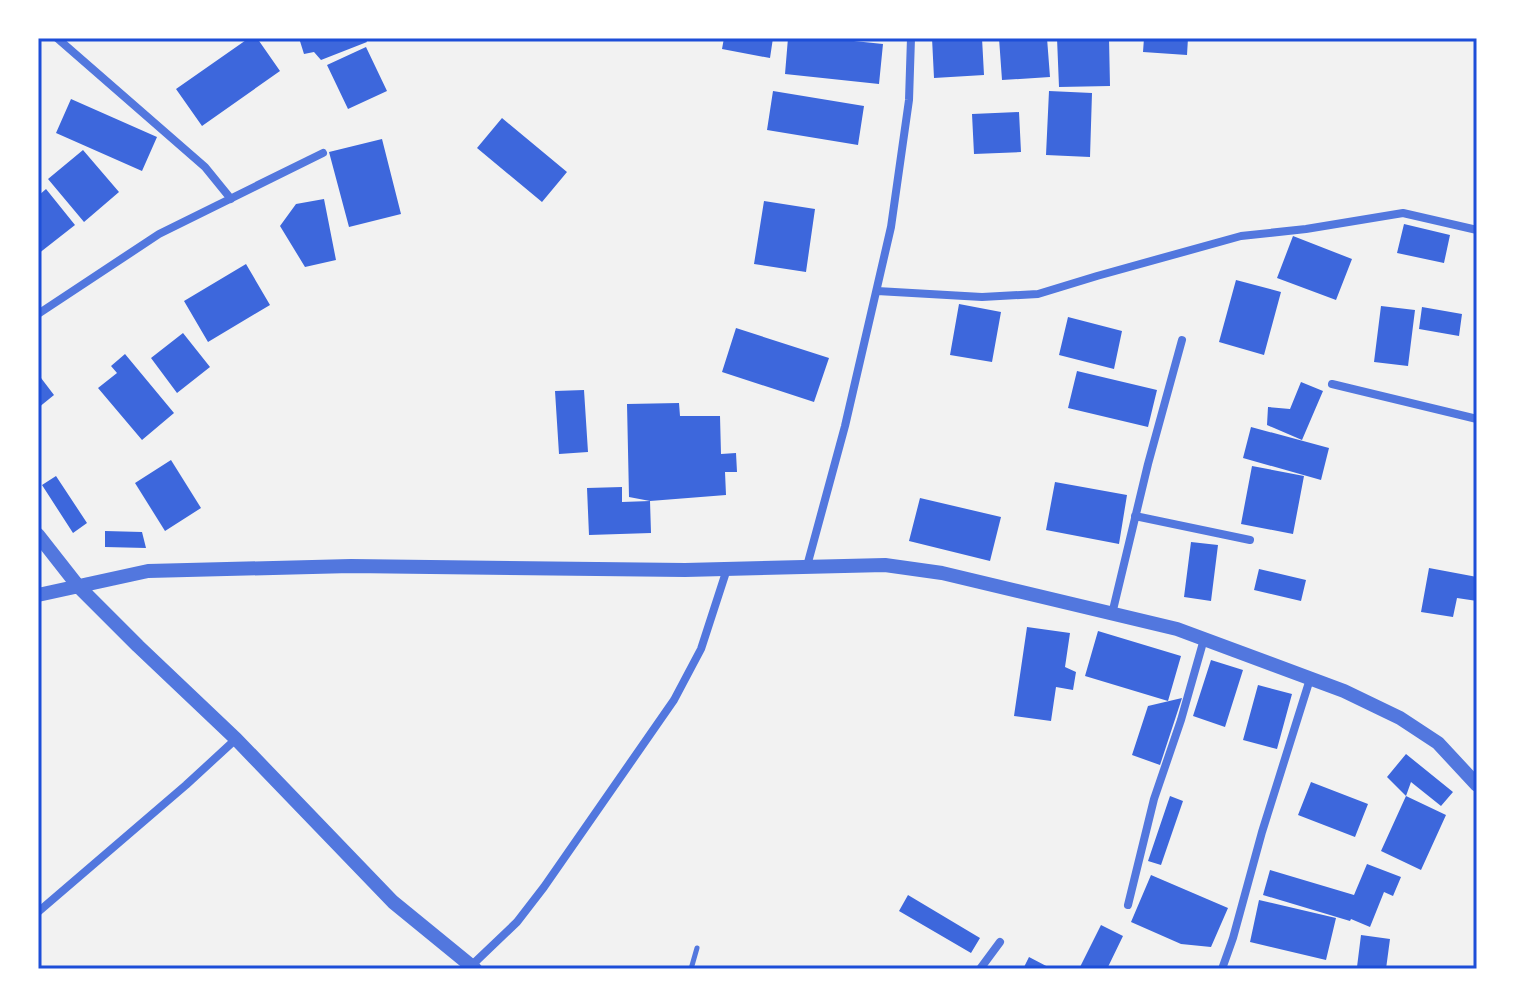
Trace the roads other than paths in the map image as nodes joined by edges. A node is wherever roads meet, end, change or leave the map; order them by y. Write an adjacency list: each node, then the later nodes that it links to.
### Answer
1 (57, 38): 4 (street)
2 (911, 38): 6 (street)
3 (323, 153): 4 (street)
4 (231, 199): 7 (street)
5 (1477, 230): 6 (street)
6 (877, 291): 14 (street)
7 (38, 314)
8 (1182, 340): 11 (street)
9 (1332, 384): 10 (street)
10 (1477, 419)
11 (1135, 516): 13 (street); 18 (street)
12 (38, 535): 16 (street)
13 (1250, 540)
14 (807, 566): 15 (street); 18 (street)
15 (727, 569): 16 (street); 27 (street)
16 (78, 586): 17 (street); 21 (street)
17 (38, 595)
18 (1112, 614): 19 (street)
19 (1204, 639): 20 (street); 23 (street)
20 (1310, 679): 22 (street); 30 (street)
21 (236, 739): 24 (street); 27 (street)
22 (1477, 785)
23 (1128, 905)
24 (38, 912)
25 (1000, 942): 29 (street)
26 (697, 948): 28 (lane)
27 (473, 967)
28 (691, 969)
29 (980, 969)
30 (1222, 969)

